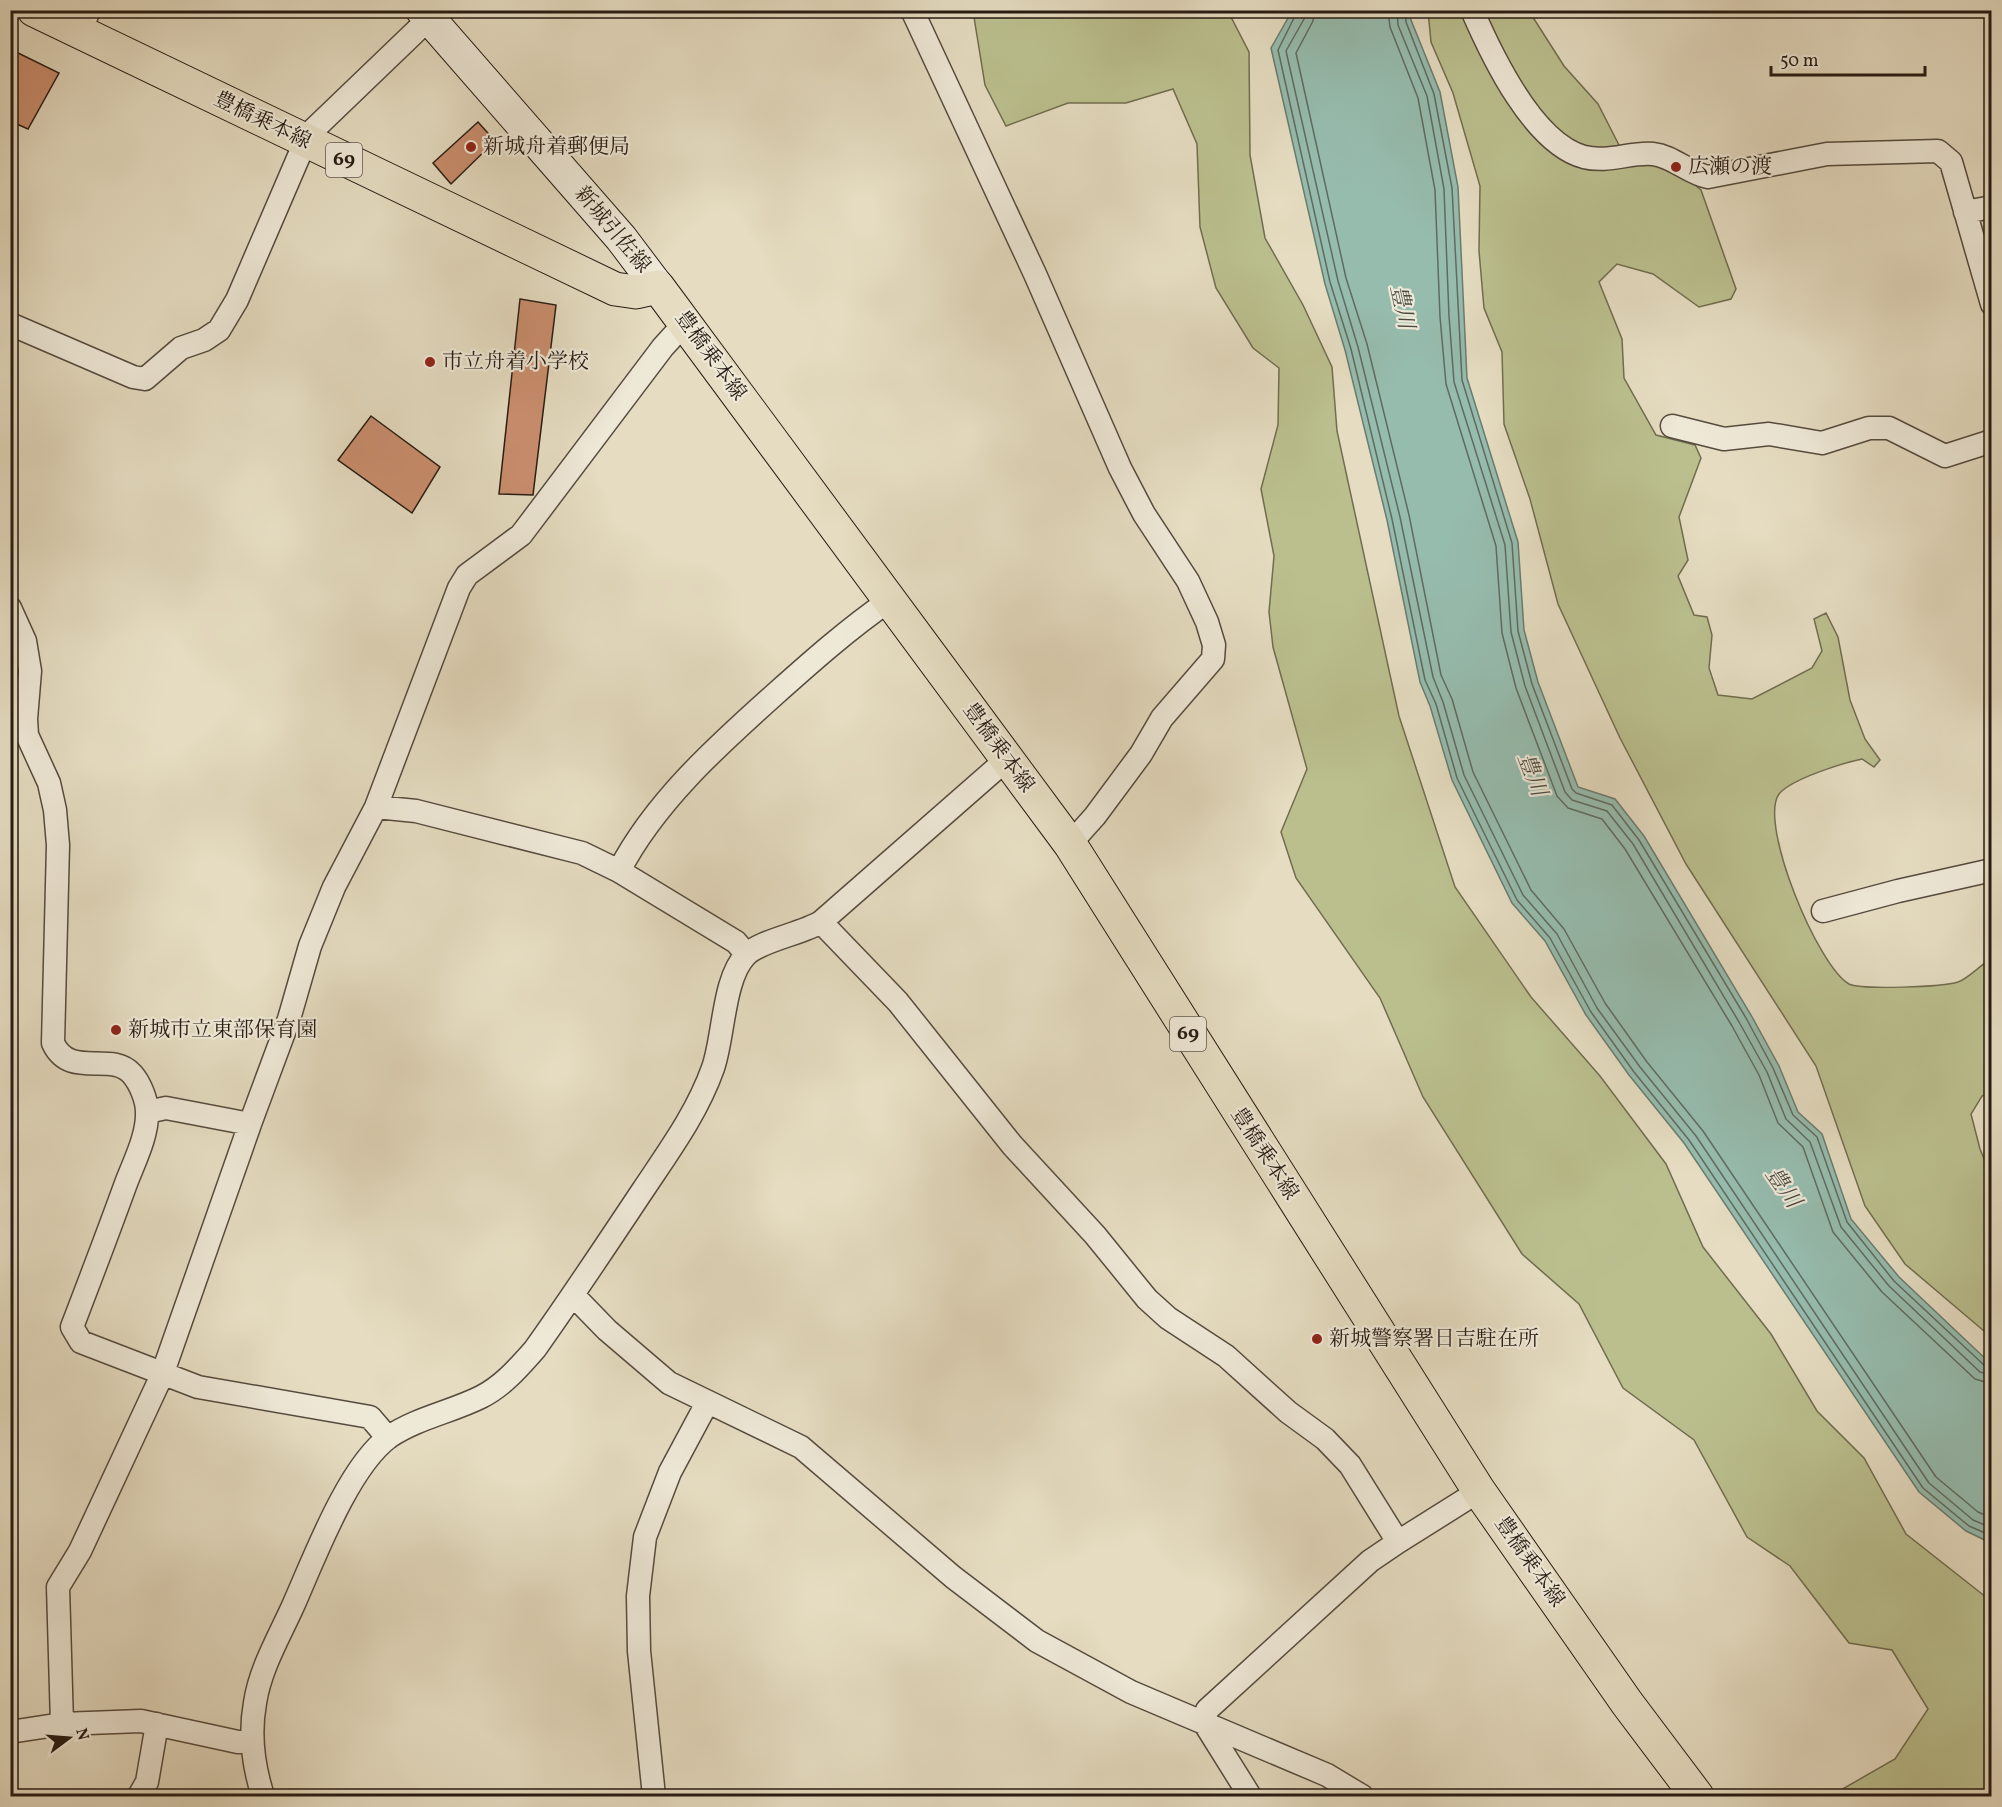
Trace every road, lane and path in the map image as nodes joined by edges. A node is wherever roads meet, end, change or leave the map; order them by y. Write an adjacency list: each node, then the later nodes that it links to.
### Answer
1 (34, 10): 5 (main road, 豊橋乗本線 / 69)
2 (912, 10): 19 (street)
3 (1472, 10): 8 (street)
4 (429, 13): 6 (street); 9 (main road, 新城引佐線)
5 (84, 22): 6 (main road, 豊橋乗本線 / 69)
6 (305, 142): 9 (main road, 豊橋乗本線 / 69); 12 (street)
7 (1992, 207): 8 (street)
8 (1965, 212): 10 (street)
9 (658, 287): 11 (main road, 豊橋乗本線 / 69)
10 (1992, 304)
11 (685, 323): 15 (main road, 豊橋乗本線 / 69); 18 (street)
12 (10, 324)
13 (1672, 426): 14 (street)
14 (1992, 441)
15 (890, 600): 17 (main road, 豊橋乗本線 / 69); 21 (street)
16 (10, 608): 25 (street)
17 (1007, 759): 19 (main road, 豊橋乗本線 / 69); 23 (street)
18 (376, 807): 21 (street); 26 (street)
19 (1070, 844): 31 (main road, 豊橋乗本線 / 69)
20 (1992, 870): 22 (street)
21 (618, 871): 24 (street)
22 (1823, 911)
23 (820, 922): 24 (street); 32 (street)
24 (746, 954): 27 (street)
25 (147, 1112): 26 (street); 28 (street)
26 (250, 1124): 28 (street)
27 (573, 1295): 29 (street); 30 (street)
28 (162, 1375): 30 (street); 33 (street)
29 (707, 1403): 35 (street); 40 (street)
30 (388, 1438): 37 (street)
31 (1479, 1491): 32 (street); 43 (main road, 豊橋乗本線 / 69)
32 (1398, 1542): 35 (street)
33 (62, 1724): 34 (street); 36 (street)
34 (157, 1724): 37 (street); 38 (street)
35 (1206, 1724): 41 (street); 42 (street)
36 (10, 1732)
37 (250, 1742): 39 (street)
38 (139, 1797)
39 (263, 1797)
40 (654, 1797)
41 (1250, 1797)
42 (1362, 1797)
43 (1696, 1797)

